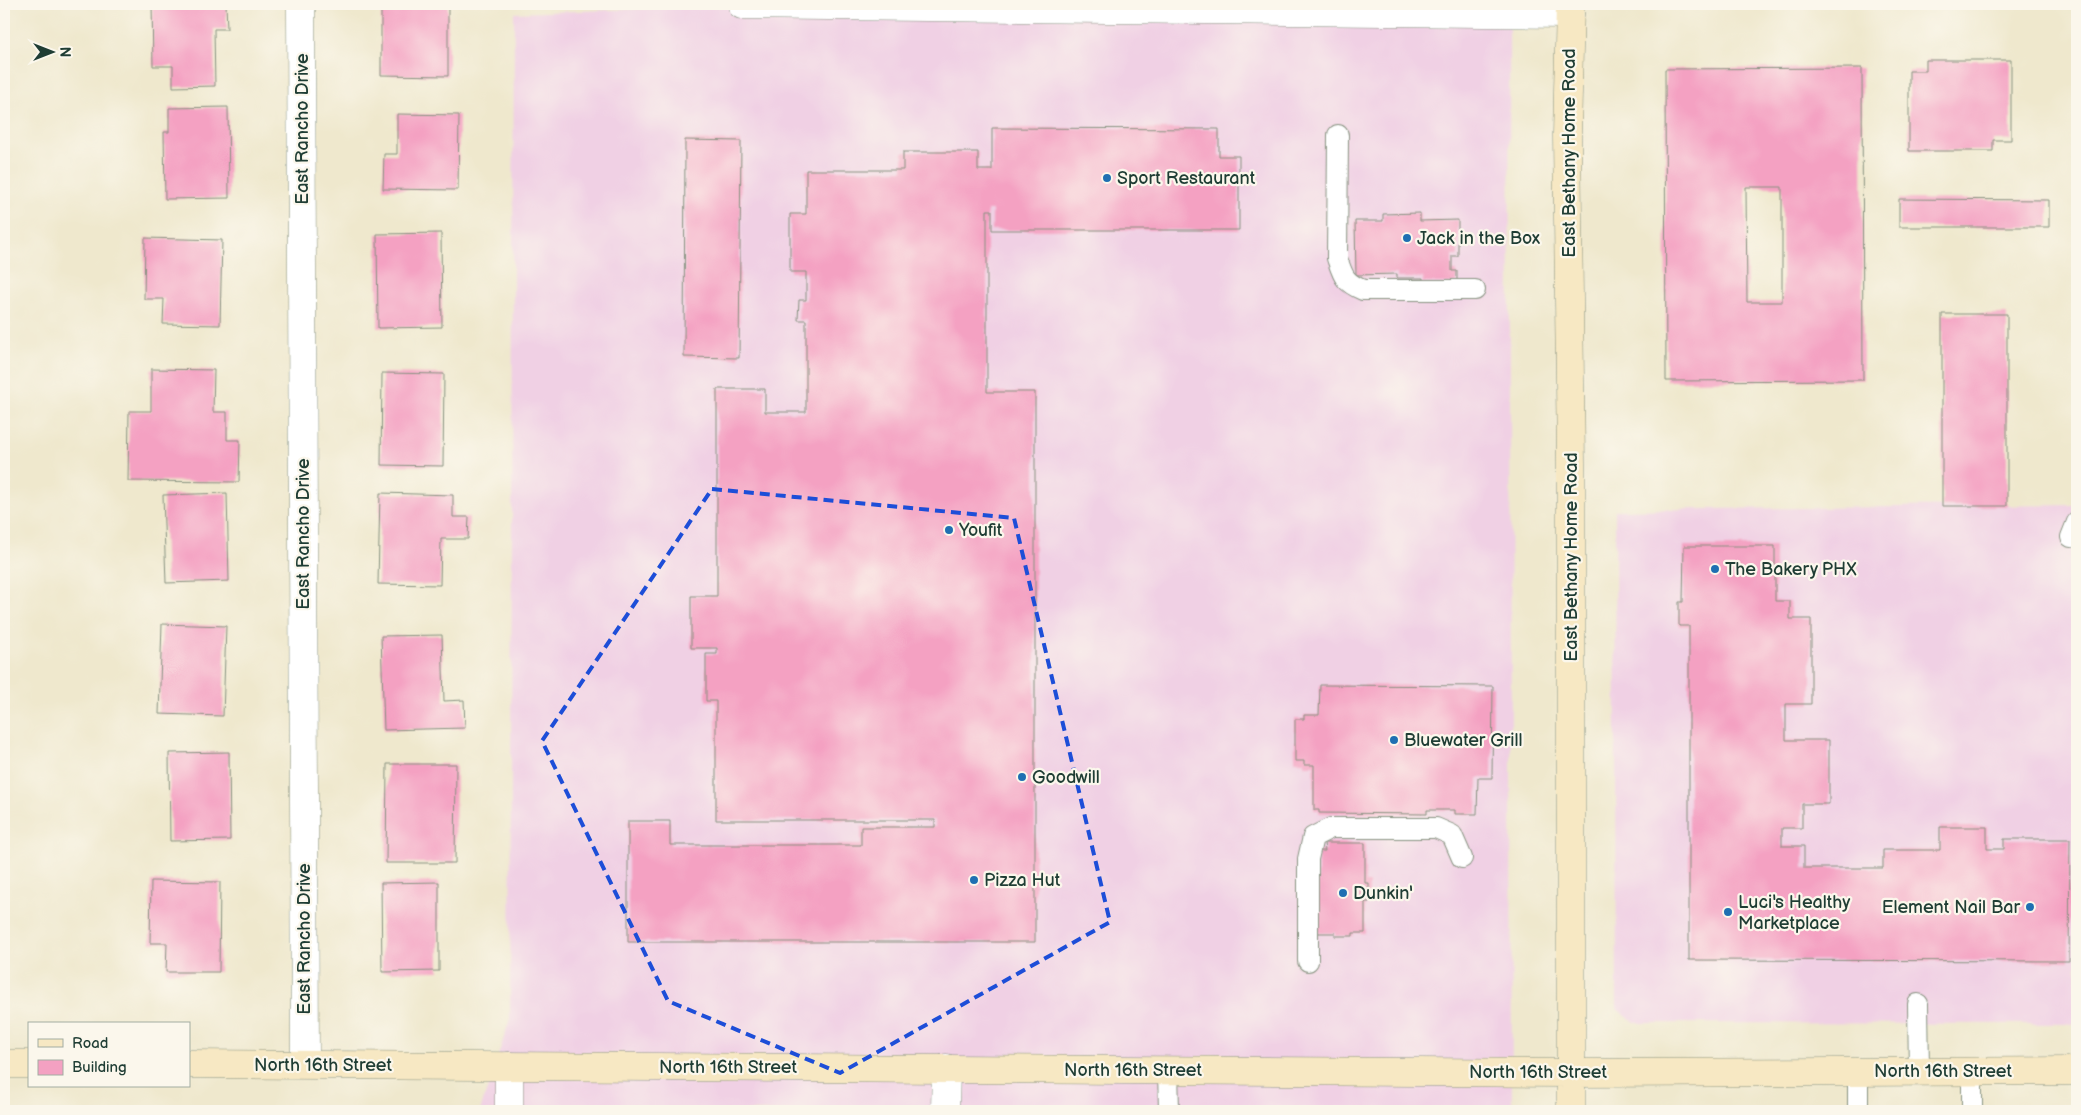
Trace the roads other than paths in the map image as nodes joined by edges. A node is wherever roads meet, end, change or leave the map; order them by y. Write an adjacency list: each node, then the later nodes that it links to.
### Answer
1 (301, 4): 12 (street, East Rancho Drive)
2 (742, 5): 3 (street)
3 (1570, 9): 20 (main road, East Bethany Home Road)
4 (1338, 135): 5 (lane)
5 (1475, 290)
6 (1462, 858): 7 (lane)
7 (1308, 961)
8 (1918, 1004): 17 (lane)
9 (4, 1064): 10 (main road)
10 (28, 1064)
11 (190, 1064): 12 (main road, North 16th Street)
12 (305, 1064): 13 (main road, North 16th Street)
13 (508, 1066): 14 (main road, North 16th Street); 21 (street)
14 (946, 1068): 15 (main road, North 16th Street); 22 (street)
15 (1168, 1070): 20 (main road, North 16th Street); 23 (lane)
16 (2077, 1070): 18 (main road, North 16th Street)
17 (1919, 1071): 18 (main road, North 16th Street); 19 (main road, North 16th Street)
18 (1972, 1071): 26 (lane)
19 (1858, 1072): 20 (main road, North 16th Street); 25 (lane)
20 (1571, 1073): 24 (main road, East Bethany Home Road)
21 (509, 1111)
22 (945, 1111)
23 (1169, 1111)
24 (1571, 1111)
25 (1858, 1111)
26 (1972, 1111)

